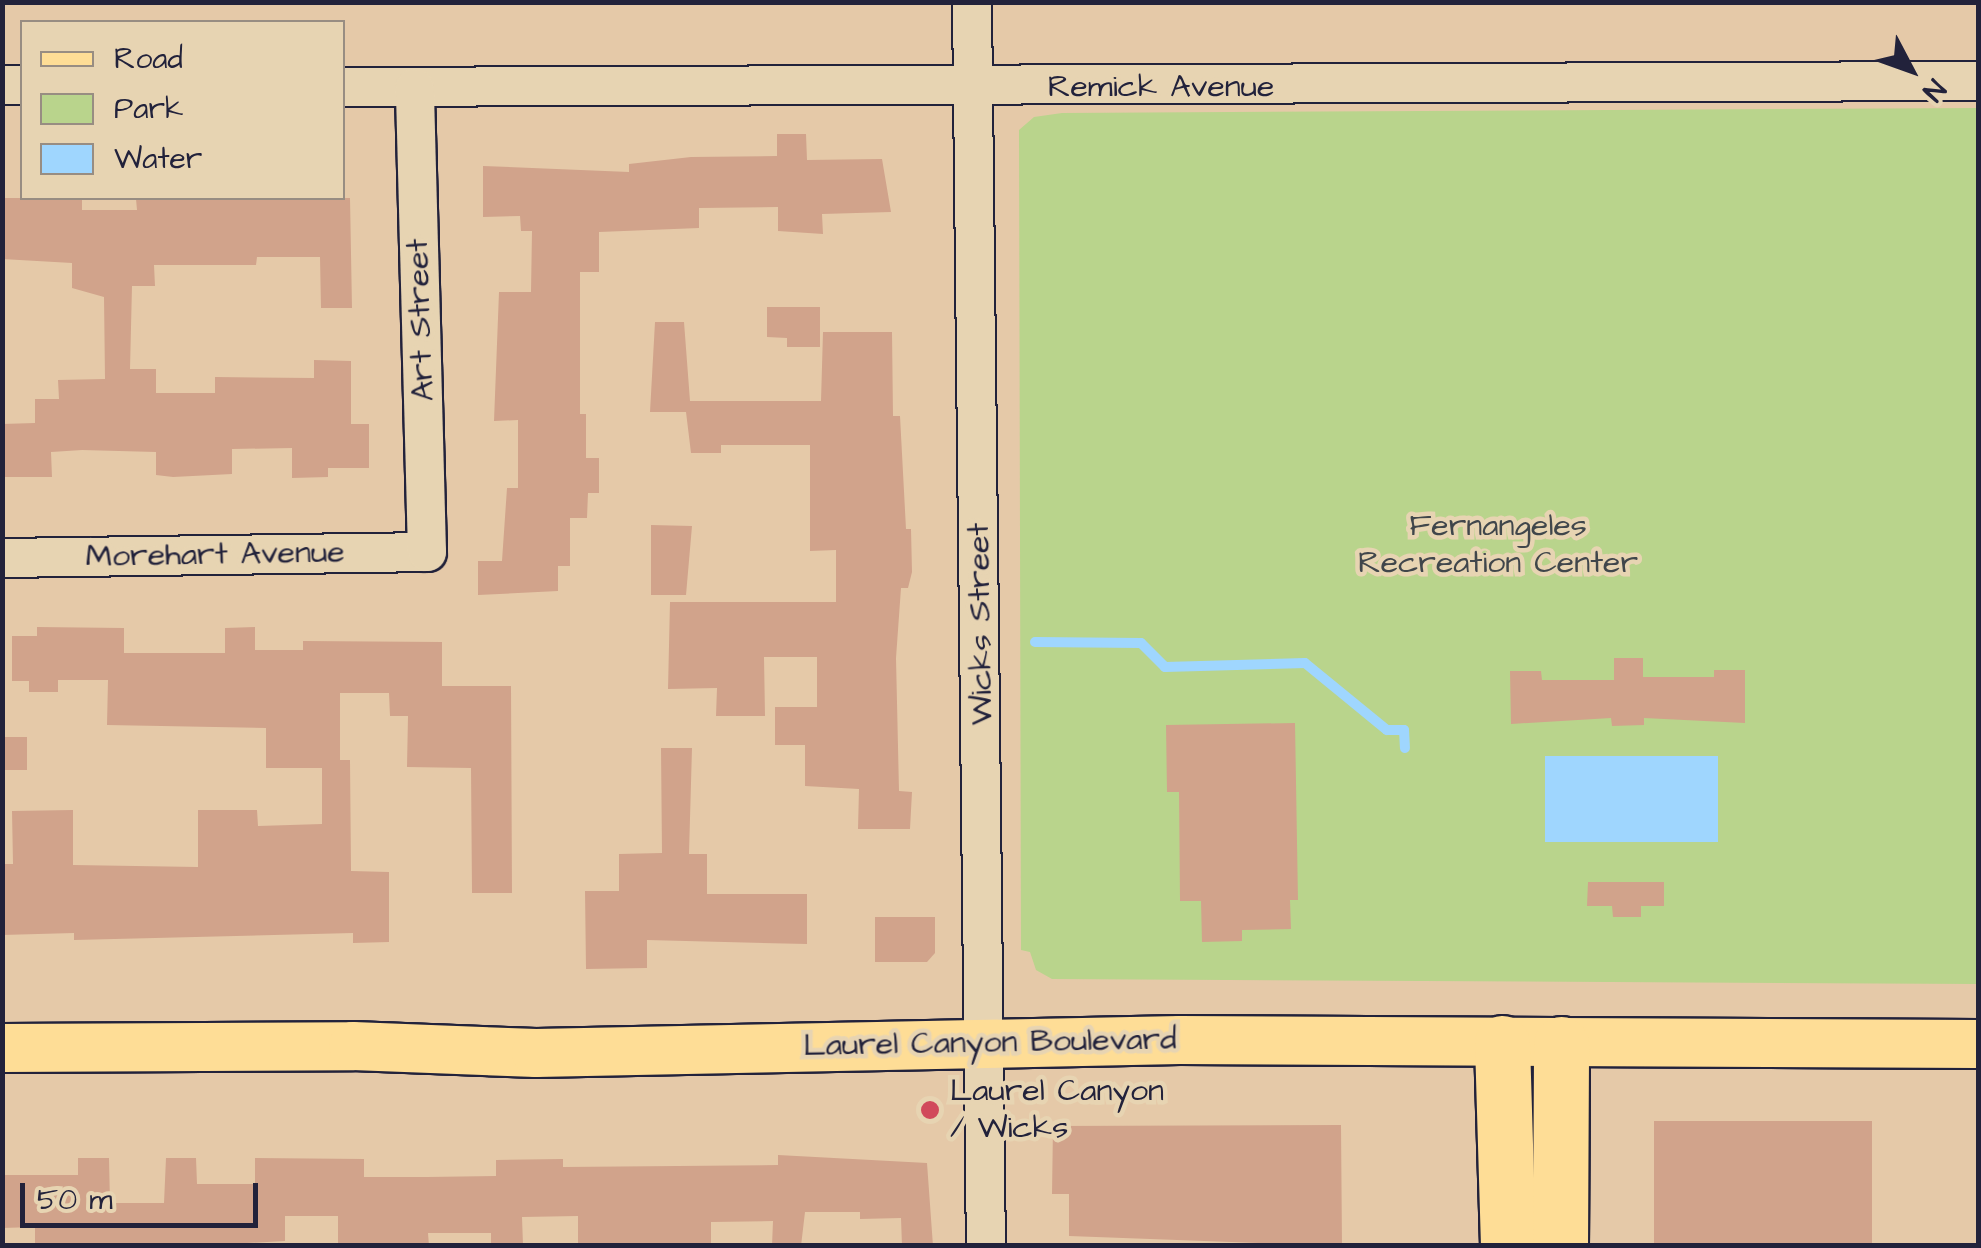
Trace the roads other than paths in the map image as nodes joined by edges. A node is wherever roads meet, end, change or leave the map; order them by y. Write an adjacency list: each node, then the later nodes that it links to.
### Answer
1 (972, 2): 5 (street, Wicks Street)
2 (1978, 81): 5 (street, Remick Avenue)
3 (345, 88): 4 (street, Remick Avenue)
4 (415, 88): 5 (street, Remick Avenue); 6 (street, Art Street)
5 (974, 88): 12 (street, Wicks Street)
6 (427, 552): 7 (street, Morehart Avenue)
7 (2, 558)
8 (1502, 1044): 9 (main road, Laurel Canyon Boulevard); 12 (main road, Laurel Canyon Boulevard); 14 (highway)
9 (1561, 1044): 10 (main road, Laurel Canyon Boulevard); 15 (highway)
10 (1978, 1044)
11 (2, 1048): 12 (main road, Laurel Canyon Boulevard)
12 (987, 1048): 13 (street, Wicks Street)
13 (986, 1246)
14 (1508, 1246)
15 (1560, 1246)

